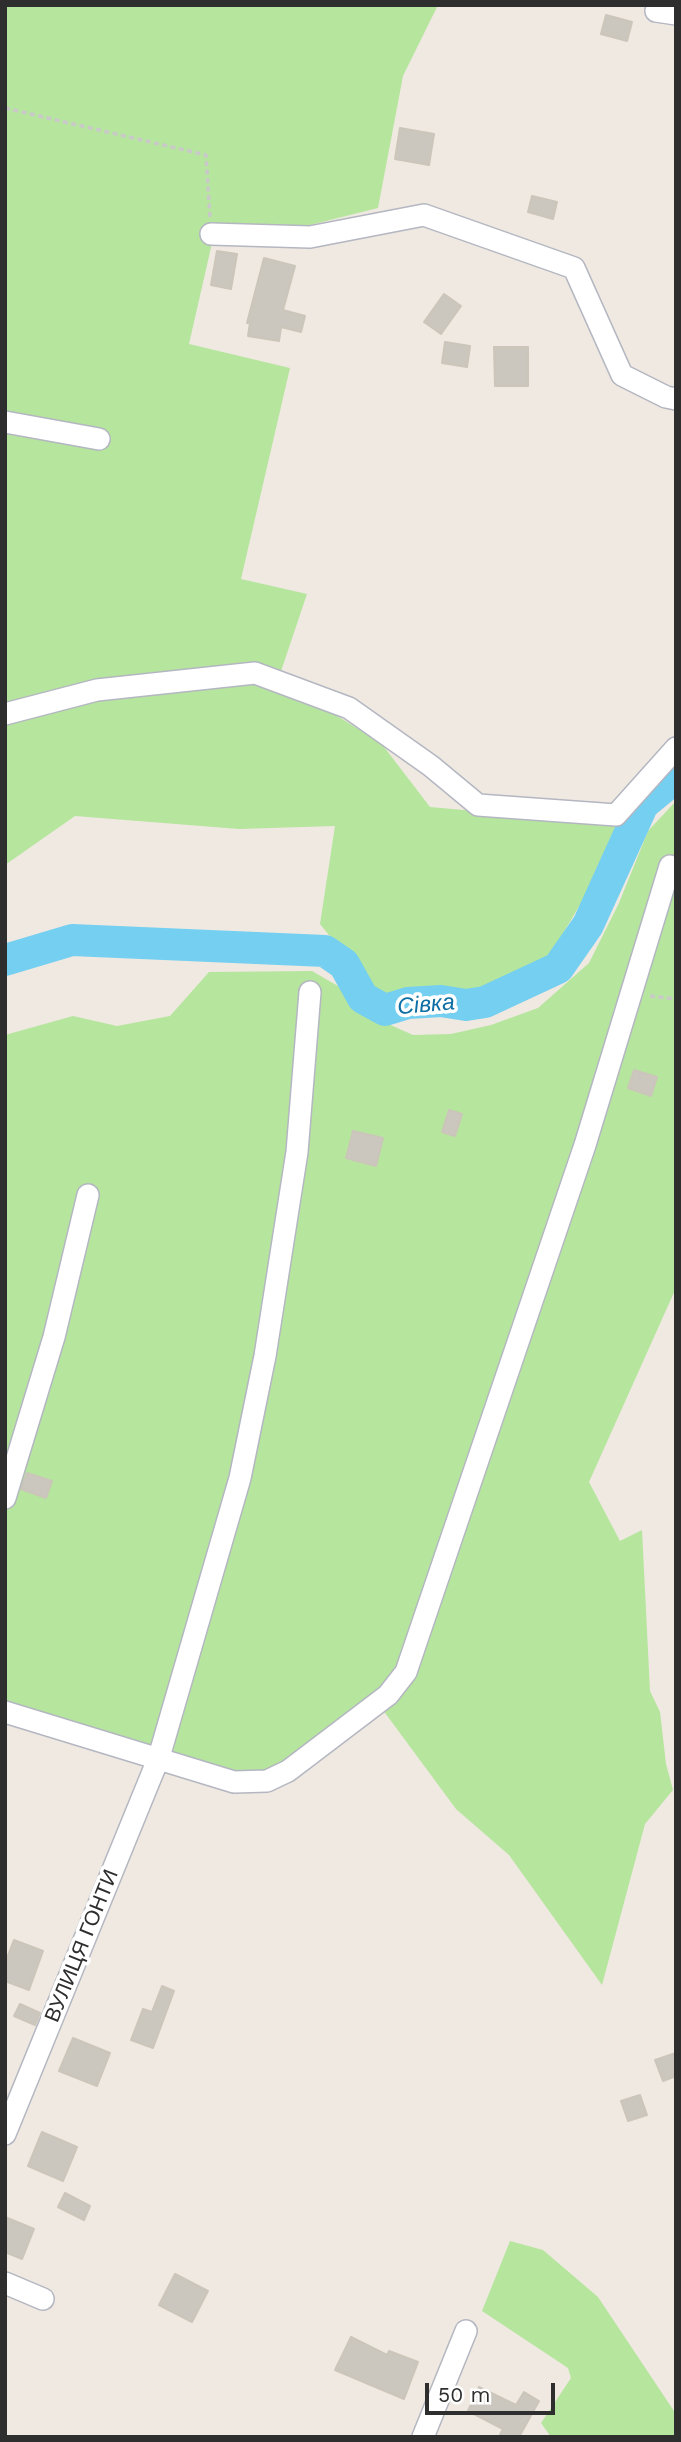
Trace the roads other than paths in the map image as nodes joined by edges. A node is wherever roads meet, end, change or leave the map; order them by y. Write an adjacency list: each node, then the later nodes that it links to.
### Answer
1 (211, 234): 2 (street)
2 (676, 400)
3 (5, 422): 4 (street)
4 (99, 439)
5 (5, 714): 6 (street)
6 (676, 748)
7 (670, 866): 12 (street)
8 (310, 992): 12 (street, ВУЛИЦЯ ГОНТИ)
9 (88, 1195): 10 (street)
10 (5, 1498)
11 (5, 1712): 12 (street)
12 (159, 1757): 13 (street, ВУЛИЦЯ ГОНТИ)
13 (5, 2134)
14 (5, 2283): 15 (street)
15 (43, 2299)
16 (466, 2331): 17 (street)
17 (423, 2437)

